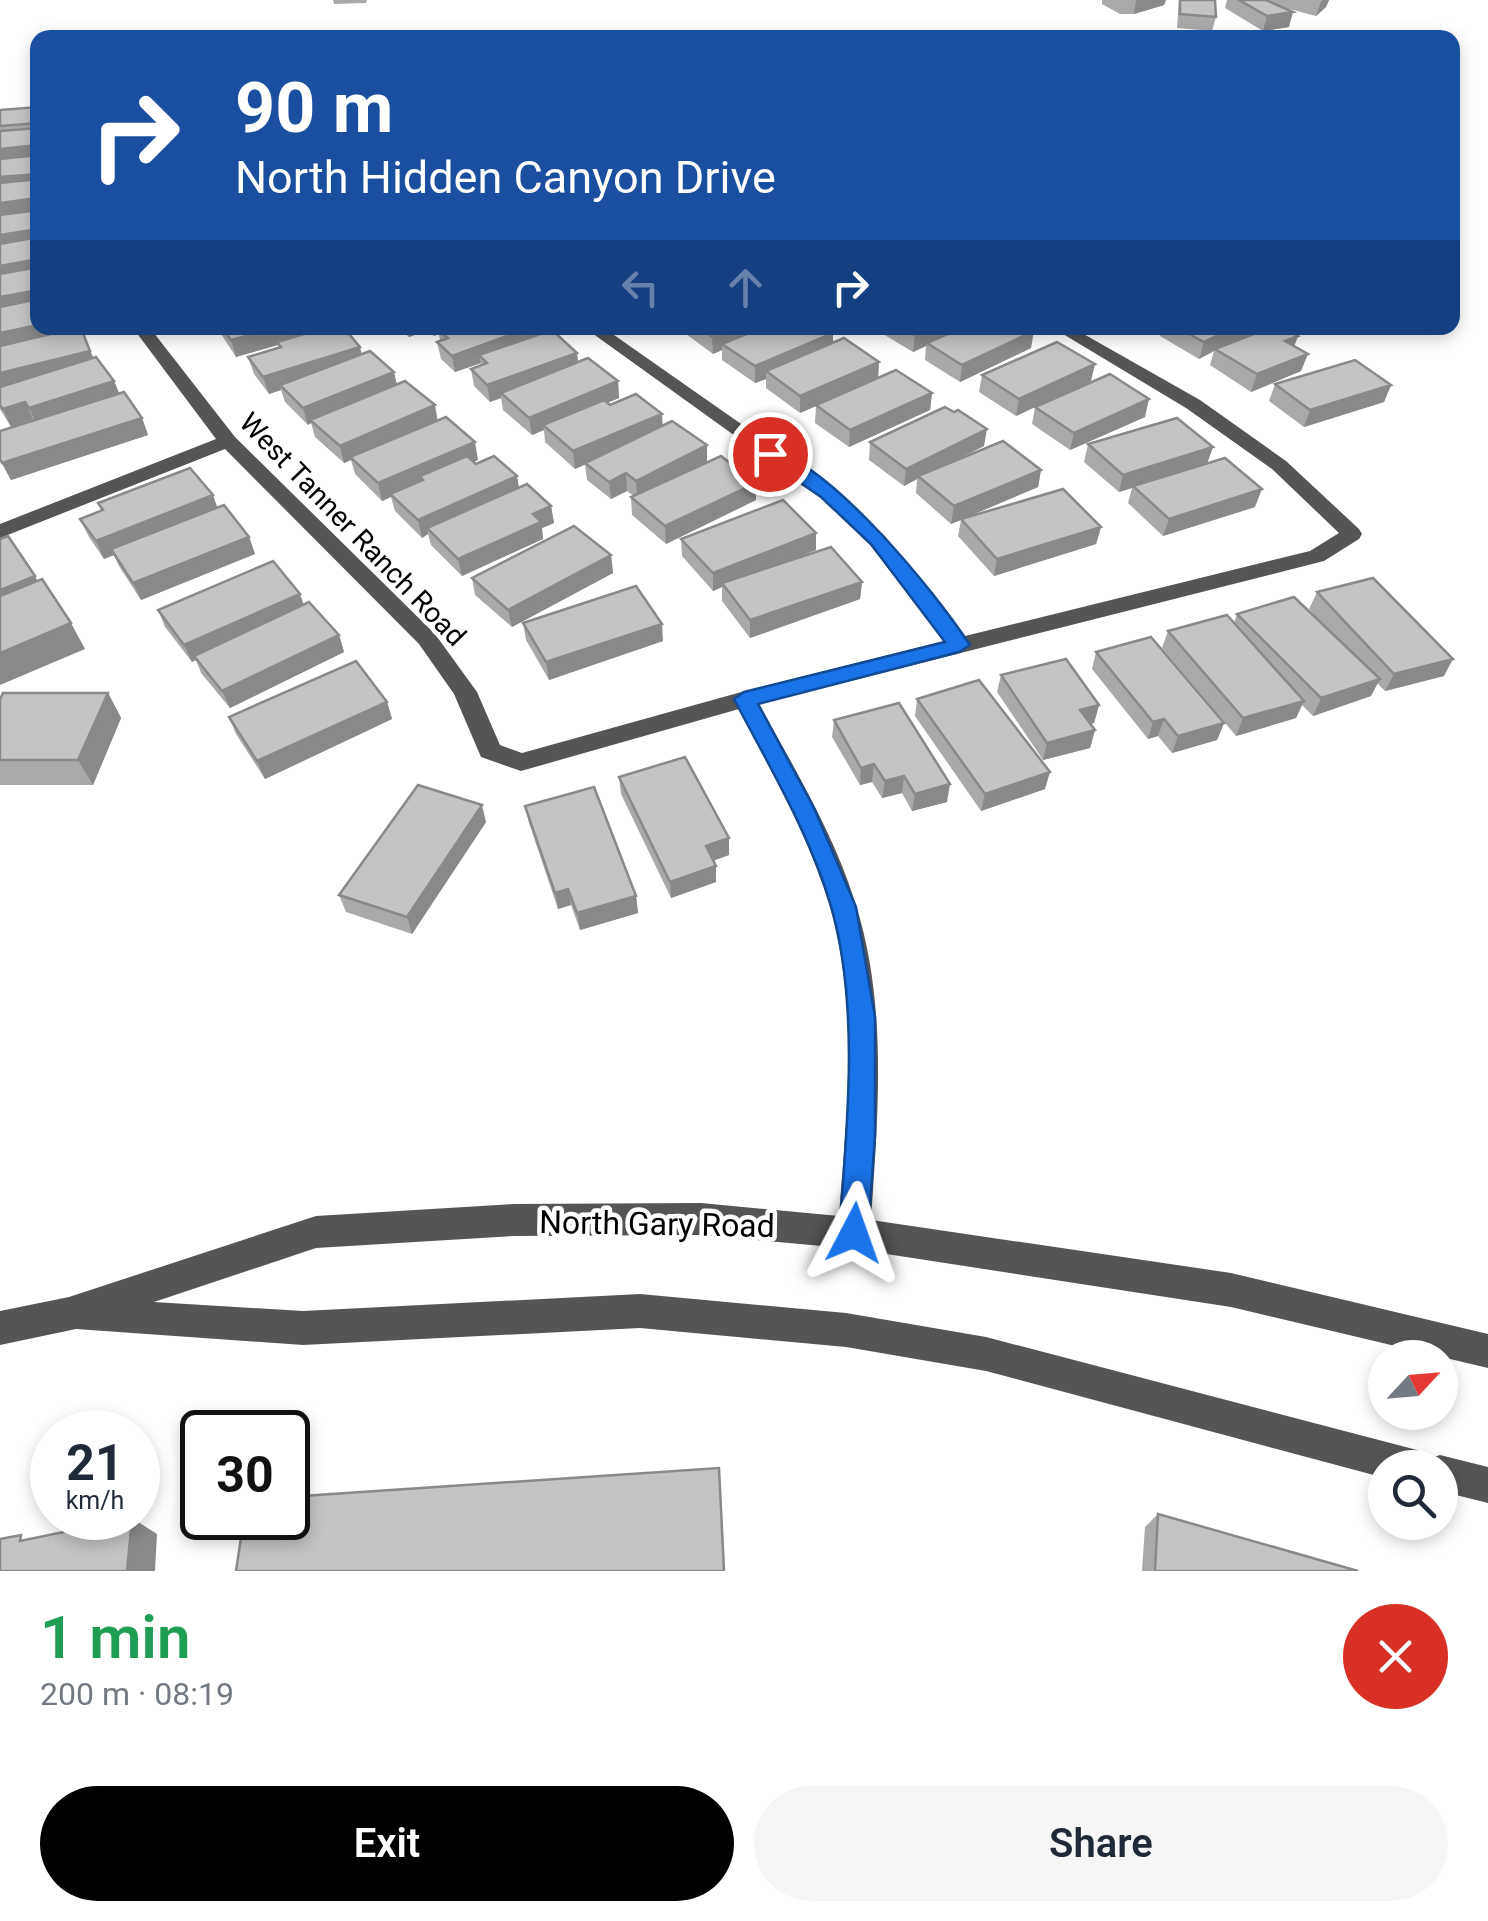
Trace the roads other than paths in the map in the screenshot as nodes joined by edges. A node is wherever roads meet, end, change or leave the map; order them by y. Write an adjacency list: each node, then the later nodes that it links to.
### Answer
1 (145, 335): 4 (street, West Tanner Ranch Road)
2 (603, 335): 6 (street)
3 (1074, 335): 6 (street)
4 (228, 441): 5 (street); 7 (street, West Tanner Ranch Road)
5 (0, 530)
6 (959, 645): 7 (street)
7 (744, 699): 8 (street)
8 (854, 1233): 9 (street, North Gary Road); 11 (street, North Gary Road)
9 (69, 1314): 10 (street, North Gary Road); 12 (street, North Gary Road)
10 (0, 1328)
11 (1488, 1351)
12 (1368, 1455)
13 (1458, 1478): 14 (street)
14 (1488, 1485)

